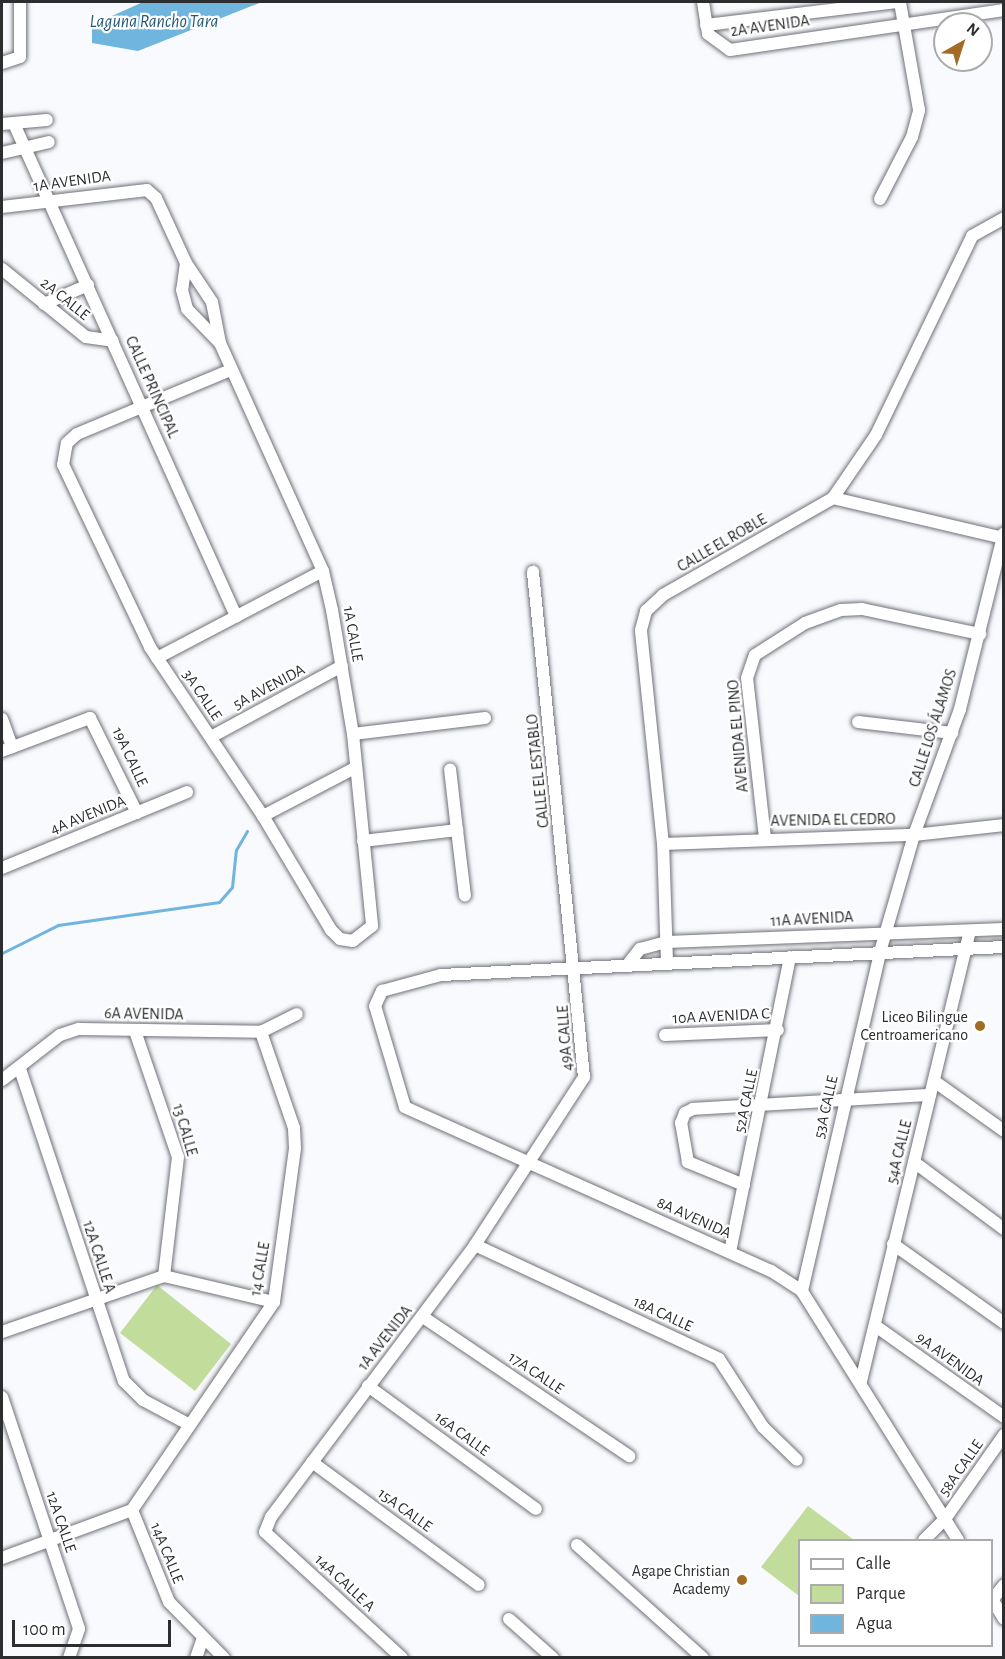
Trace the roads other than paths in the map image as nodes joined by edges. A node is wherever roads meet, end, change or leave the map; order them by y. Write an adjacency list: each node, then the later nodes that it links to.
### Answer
1 (20, 2): 9 (street)
2 (703, 2): 8 (street)
3 (895, 2): 8 (street, 2A AVENIDA)
4 (900, 2): 7 (street)
5 (977, 8): 6 (street, 2A AVENIDA); 7 (street, 2A AVENIDA)
6 (1004, 10)
7 (904, 23): 8 (street, 2A AVENIDA); 18 (street)
8 (706, 25)
9 (2, 63)
10 (47, 120): 12 (street)
11 (2, 124): 12 (street)
12 (15, 126): 14 (street, CALLE PRINCIPAL)
13 (49, 142): 14 (street)
14 (24, 146): 15 (street); 16 (street, CALLE PRINCIPAL)
15 (6, 152): 16 (street)
16 (30, 159): 19 (street, CALLE PRINCIPAL)
17 (147, 190): 19 (street, 1A AVENIDA); 22 (street, 1A CALLE)
18 (880, 199)
19 (51, 202): 20 (street, 1A AVENIDA); 24 (street, CALLE PRINCIPAL)
20 (2, 207)
21 (1004, 218): 30 (street, CALLE EL ROBLE)
22 (186, 264): 27 (street, 1A CALLE); 27 (street, 1A CALLE)
23 (2, 269): 25 (street, 2A CALLE)
24 (88, 285): 25 (street); 26 (street, CALLE PRINCIPAL)
25 (44, 304): 26 (street, 2A CALLE)
26 (113, 341): 29 (street, CALLE PRINCIPAL)
27 (220, 343): 28 (street, 1A CALLE)
28 (231, 370): 29 (street); 32 (street, 1A CALLE)
29 (143, 408): 34 (street, CALLE PRINCIPAL); 36 (street, 3A CALLE)
30 (834, 498): 31 (street); 55 (street, CALLE EL ROBLE)
31 (1003, 537): 35 (street, CALLE LOS ÁLAMOS)
32 (323, 571): 34 (street); 37 (street, 1A CALLE)
33 (533, 572): 69 (street, CALLE EL ESTABLO)
34 (236, 616): 36 (street)
35 (980, 634): 41 (street, CALLE LOS ÁLAMOS); 53 (street, AVENIDA EL PINO)
36 (157, 658): 43 (street, 3A CALLE)
37 (342, 666): 42 (street, 1A CALLE); 43 (street, 5A AVENIDA)
38 (485, 718): 42 (street)
39 (2, 719): 44 (street)
40 (858, 722): 41 (street)
41 (952, 733): 52 (street, CALLE LOS ÁLAMOS)
42 (353, 734): 45 (street, 1A CALLE)
43 (211, 737): 49 (street, 3A CALLE)
44 (7, 749): 48 (street, 19A CALLE)
45 (355, 768): 49 (street); 54 (street, 1A CALLE)
46 (450, 769): 51 (street)
47 (187, 792): 48 (street, 4A AVENIDA)
48 (137, 813): 56 (street, 4A AVENIDA)
49 (263, 816): 61 (street, 3A CALLE)
50 (1004, 825): 52 (street, AVENIDA EL CEDRO)
51 (456, 830): 54 (street); 57 (street)
52 (914, 835): 53 (street, AVENIDA EL CEDRO); 60 (street, CALLE LOS ÁLAMOS)
53 (765, 838): 55 (street, AVENIDA EL CEDRO)
54 (363, 841): 61 (street, 1A CALLE)
55 (663, 844): 62 (street, CALLE EL ROBLE)
56 (2, 868)
57 (465, 896)
58 (1004, 929): 59 (street, 11A AVENIDA)
59 (970, 931): 60 (street, 11A AVENIDA); 64 (street, 54A CALLE)
60 (886, 932): 62 (street, 11A AVENIDA); 65 (street, 53A CALLE)
61 (353, 941)
62 (666, 942): 67 (street, CALLE EL ROBLE); 68 (street, 11A AVENIDA)
63 (1004, 947): 64 (street)
64 (964, 949): 65 (street); 77 (street, 54A CALLE)
65 (880, 952): 66 (street); 79 (street, 53A CALLE)
66 (790, 957): 67 (street); 71 (street, 52A CALLE)
67 (667, 962): 68 (street)
68 (629, 963): 69 (street)
69 (576, 966): 83 (street, 49A CALLE); 83 (street, 8A AVENIDA)
70 (297, 1014): 73 (street, 6A AVENIDA)
71 (778, 1030): 74 (street, 10A AVENIDA C); 80 (street, 52A CALLE)
72 (135, 1031): 73 (street, 6A AVENIDA); 75 (street, 6A AVENIDA); 89 (street, 13 CALLE)
73 (261, 1032): 92 (street, 14 CALLE)
74 (665, 1035)
75 (20, 1069): 76 (street, 6A AVENIDA); 91 (street, 12A CALLE A)
76 (2, 1080)
77 (934, 1080): 78 (street, 54A CALLE); 81 (street)
78 (930, 1095): 79 (street); 82 (street, 54A CALLE)
79 (844, 1103): 80 (street); 90 (street, 53A CALLE)
80 (761, 1107): 84 (street, 52A CALLE); 84 (street)
81 (1004, 1131)
82 (914, 1162): 85 (street); 86 (street, 54A CALLE)
83 (531, 1164): 87 (street, 1A AVENIDA); 88 (street, 8A AVENIDA)
84 (744, 1185): 88 (street, 52A CALLE)
85 (1004, 1229)
86 (893, 1244): 94 (street); 95 (street, 54A CALLE)
87 (475, 1245): 93 (street, 1A AVENIDA); 104 (street, 18A CALLE)
88 (730, 1252): 90 (street, 8A AVENIDA)
89 (164, 1276): 91 (street); 92 (street)
90 (802, 1291): 97 (street, 8A AVENIDA)
91 (96, 1302): 96 (street); 101 (street, 12A CALLE A)
92 (274, 1302): 101 (street, 14 CALLE)
93 (423, 1317): 98 (street, 1A AVENIDA); 103 (street, 17A CALLE)
94 (1004, 1323)
95 (877, 1327): 97 (street, 54A CALLE); 100 (street, 9A AVENIDA)
96 (2, 1332)
97 (861, 1381): 108 (street, 8A AVENIDA)
98 (368, 1386): 105 (street, 1A AVENIDA); 106 (street, 16A CALLE)
99 (2, 1397): 112 (street, 12A CALLE)
100 (1004, 1417)
101 (188, 1424): 107 (street, 14 CALLE)
102 (1004, 1435): 108 (street, 58A CALLE)
103 (629, 1456)
104 (797, 1460)
105 (312, 1462): 109 (street, 1A AVENIDA); 115 (street, 15A CALLE)
106 (536, 1509)
107 (132, 1510): 112 (street); 121 (street, 14A CALLE)
108 (945, 1519): 110 (street, 58A CALLE); 111 (street, 8A AVENIDA)
109 (265, 1532): 125 (street, 14A CALLE A)
110 (925, 1539)
111 (957, 1539)
112 (49, 1541): 114 (street); 122 (street, 12A CALLE)
113 (577, 1545): 127 (street)
114 (2, 1558)
115 (479, 1585)
116 (1004, 1585): 117 (street)
117 (993, 1599)
118 (993, 1602): 120 (street)
119 (509, 1619): 126 (street)
120 (1004, 1619)
121 (203, 1638): 123 (street); 124 (street, 14A CALLE)
122 (69, 1658)
123 (196, 1658)
124 (224, 1658)
125 (402, 1658)
126 (553, 1658)
127 (703, 1658)

